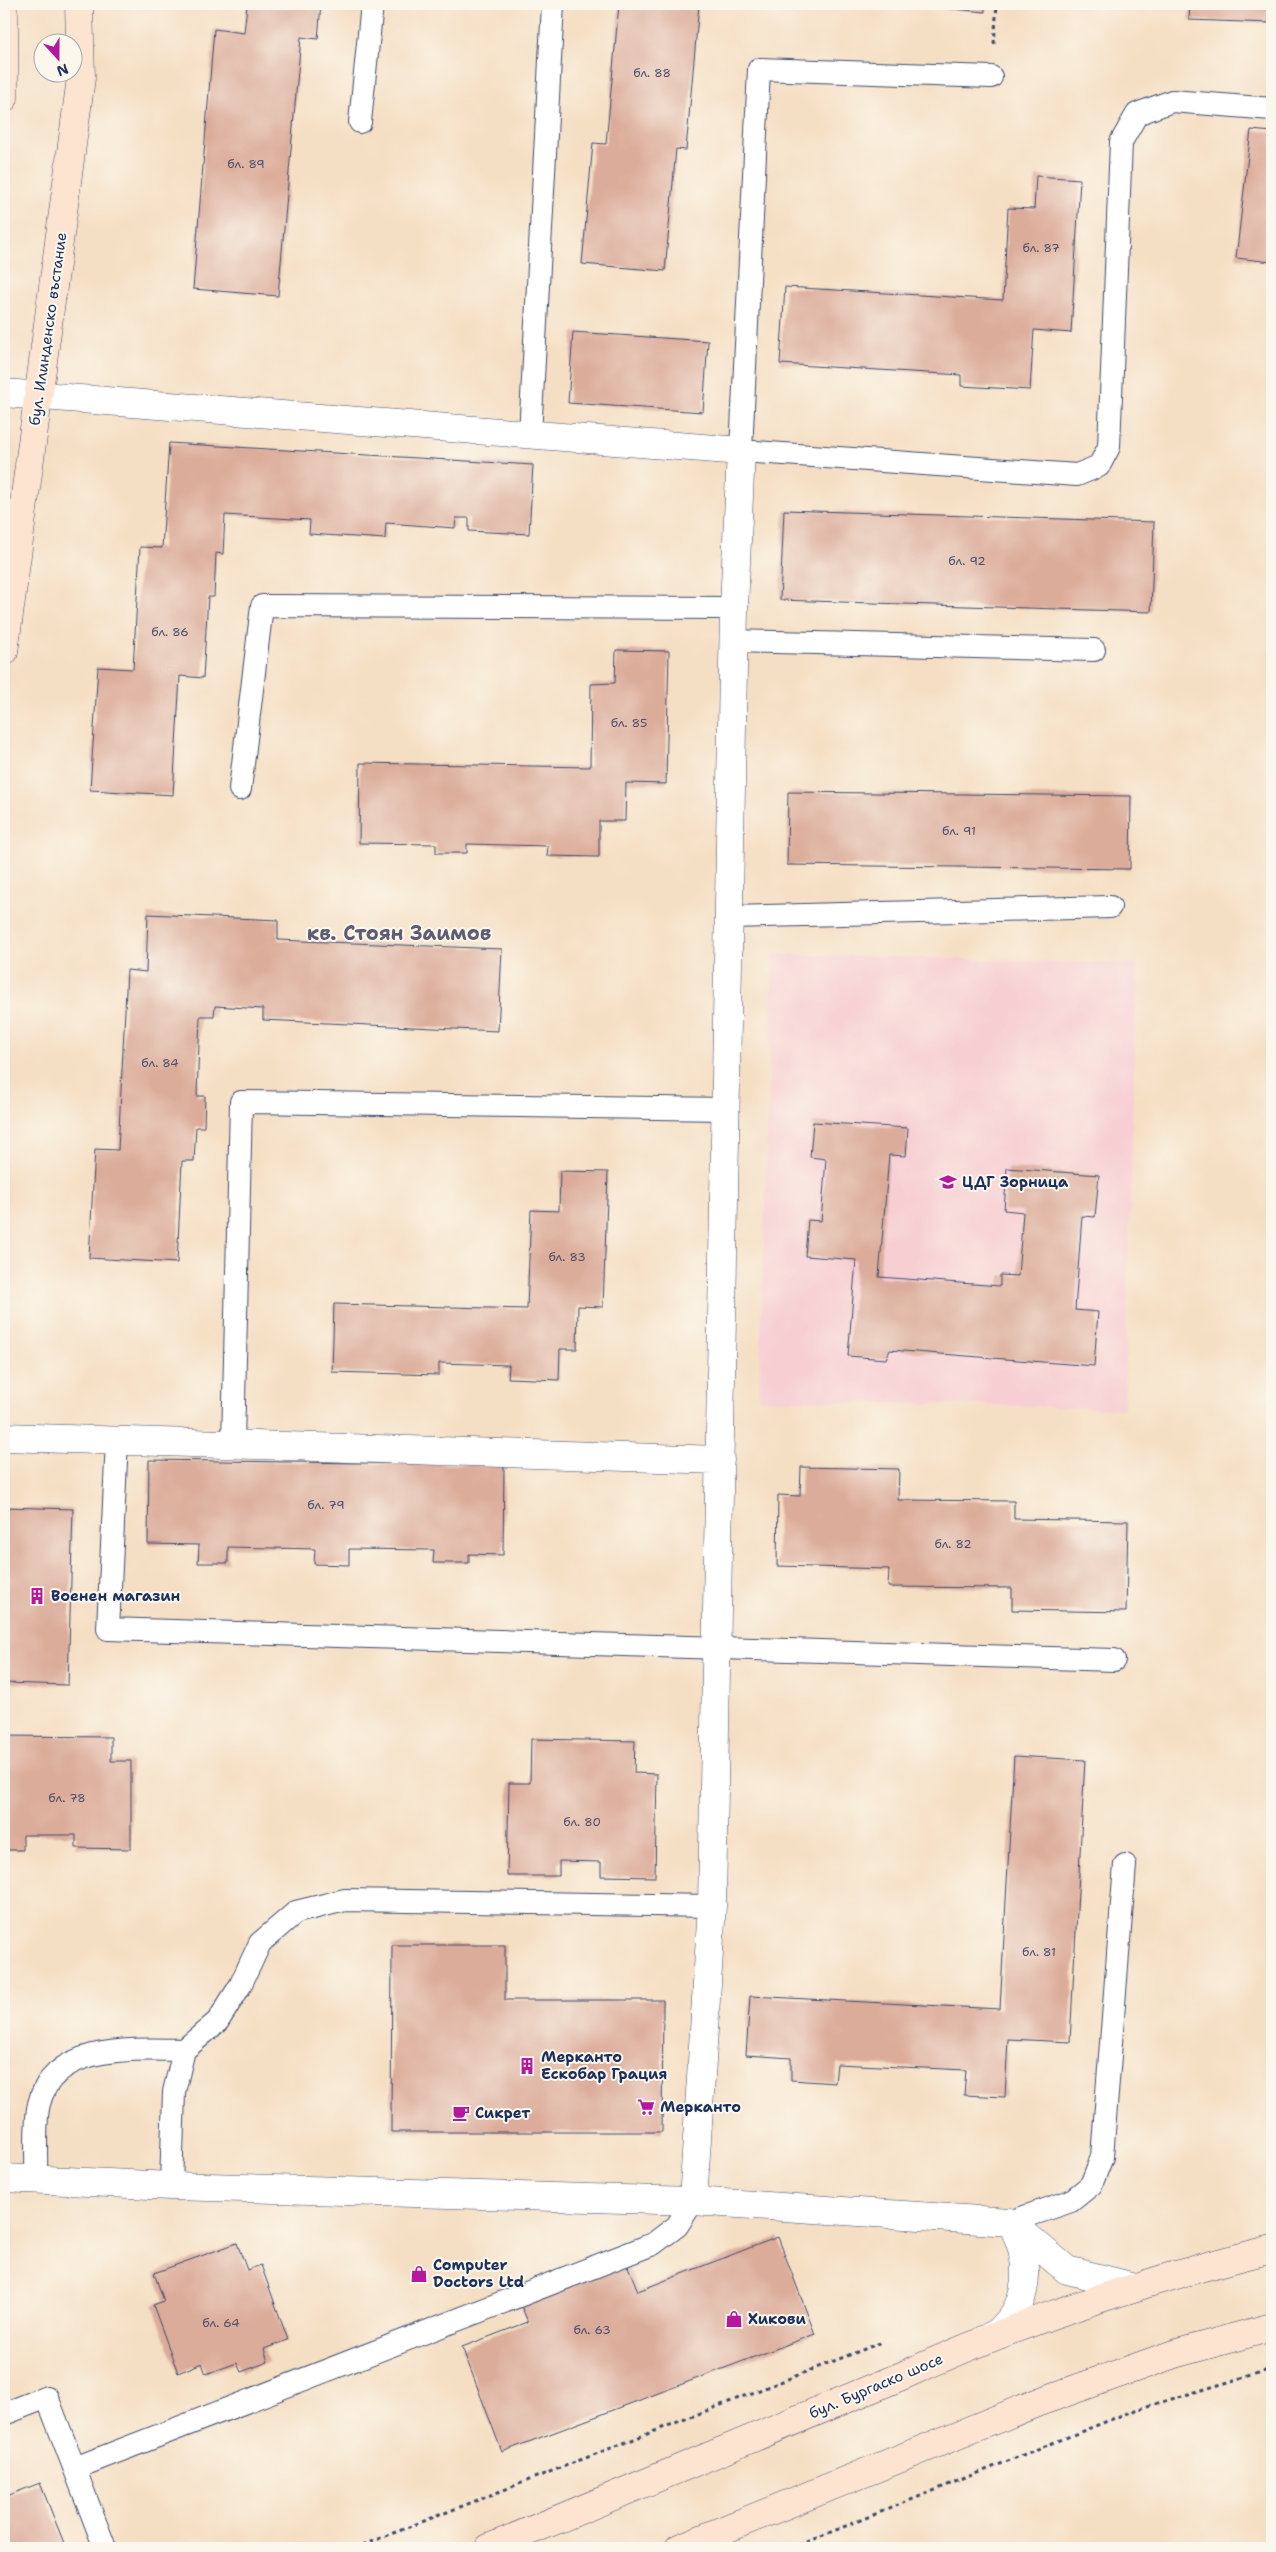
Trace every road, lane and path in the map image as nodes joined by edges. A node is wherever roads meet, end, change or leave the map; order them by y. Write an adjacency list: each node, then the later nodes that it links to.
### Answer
1 (79, 4): 11 (main road, бул. Илинденско въстание)
2 (372, 4): 9 (lane)
3 (553, 4): 12 (lane)
4 (997, 4): 6 (path)
5 (4, 14): 7 (main road)
6 (991, 77): 13 (lane)
7 (4, 98)
8 (1272, 110): 13 (lane)
9 (360, 122)
10 (4, 393): 11 (street)
11 (39, 396): 12 (street); 17 (main road, бул. Илинденско въстание)
12 (530, 435): 13 (street)
13 (741, 451): 14 (street)
14 (734, 608): 15 (street); 18 (lane)
15 (733, 641): 16 (lane); 20 (street)
16 (1094, 650)
17 (4, 652)
18 (240, 789)
19 (1110, 907): 20 (lane)
20 (729, 917): 21 (street)
21 (726, 1109): 24 (lane); 25 (street)
22 (4, 1437): 23 (street)
23 (117, 1440): 24 (street); 26 (lane)
24 (233, 1444): 25 (street)
25 (720, 1460): 26 (street)
26 (716, 1647): 27 (lane); 29 (street)
27 (1114, 1660)
28 (1125, 1865): 35 (lane)
29 (712, 1906): 30 (lane); 34 (street)
30 (184, 2050): 32 (lane); 33 (lane)
31 (4, 2178): 32 (street)
32 (36, 2181): 33 (street)
33 (171, 2186): 34 (street)
34 (693, 2201): 35 (street); 43 (lane)
35 (1010, 2222): 37 (street); 39 (street)
36 (1272, 2249): 37 (main road, бул. Бургаско шосе)
37 (1134, 2287): 39 (main road, бул. Бургаско шосе)
38 (1272, 2327): 47 (main road)
39 (967, 2346): 41 (main road, бул. Бургаско шосе)
40 (1272, 2369): 48 (path)
41 (904, 2375): 45 (path); 46 (main road, бул. Бургаско шосе)
42 (4, 2414): 43 (lane)
43 (75, 2468): 44 (lane)
44 (105, 2548)
45 (355, 2548)
46 (489, 2548)
47 (680, 2548)
48 (791, 2548)

